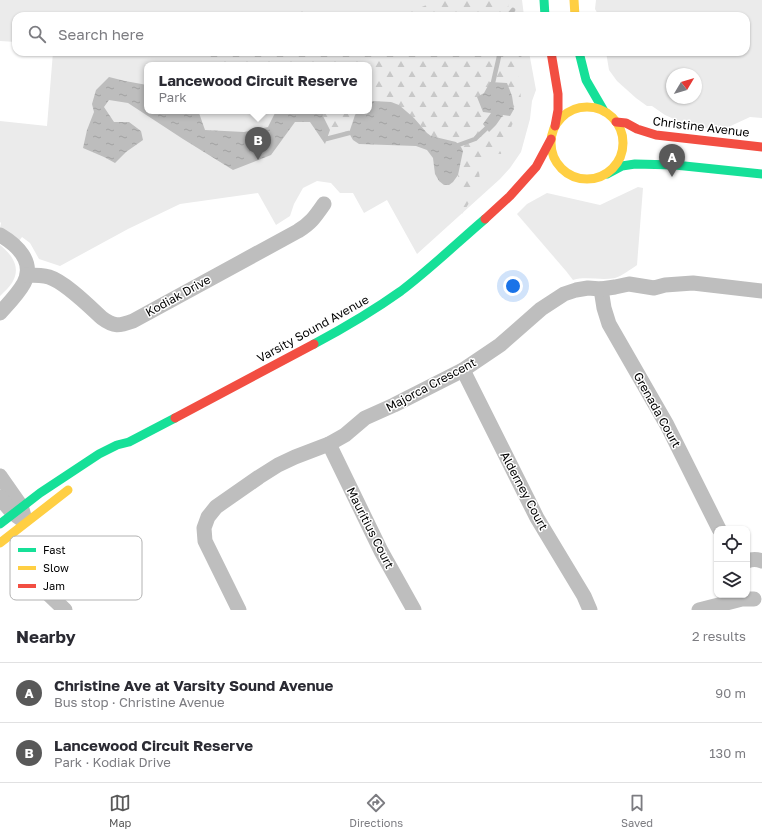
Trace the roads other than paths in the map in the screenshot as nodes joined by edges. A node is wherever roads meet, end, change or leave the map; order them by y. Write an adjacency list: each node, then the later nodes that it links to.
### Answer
1 (544, 0): 3 (street)
2 (574, 0): 4 (street)
3 (545, 12)
4 (575, 12)
5 (552, 56): 9 (street)
6 (581, 56): 7 (street)
7 (604, 111): 8 (street); 9 (street)
8 (616, 122): 11 (street, Christine Avenue); 15 (street)
9 (555, 126): 10 (street)
10 (551, 139): 14 (street); 17 (street, Varsity Sound Avenue)
11 (762, 147)
12 (554, 173): 14 (street)
13 (762, 174): 15 (street)
14 (570, 175): 15 (street)
15 (604, 175)
16 (538, 178): 17 (street, Varsity Sound Avenue)
17 (510, 196): 27 (street, Varsity Sound Avenue)
18 (324, 204): 20 (street, Kodiak Drive)
19 (0, 235): 20 (street)
20 (27, 275): 25 (street)
21 (601, 289): 22 (street, Majorca Crescent); 26 (street, Majorca Crescent); 36 (street, Grenada Court)
22 (762, 291)
23 (762, 296): 24 (street)
24 (762, 306)
25 (0, 313)
26 (463, 370): 28 (street, Majorca Crescent); 45 (street, Alderney Court)
27 (129, 442): 29 (street, Varsity Sound Avenue); 33 (street, Varsity Sound Avenue)
28 (329, 444): 43 (street, Majorca Crescent); 44 (street, Mauritius Court)
29 (120, 453)
30 (0, 476): 33 (street)
31 (73, 487): 34 (street)
32 (0, 497): 33 (street)
33 (17, 510): 34 (street); 35 (street, Varsity Sound Avenue)
34 (26, 523): 37 (street)
35 (0, 524)
36 (718, 526)
37 (0, 543)
38 (753, 597): 41 (street)
39 (719, 598): 41 (street)
40 (55, 600): 42 (street)
41 (701, 609)
42 (65, 610)
43 (239, 610)
44 (414, 610)
45 (590, 610)

